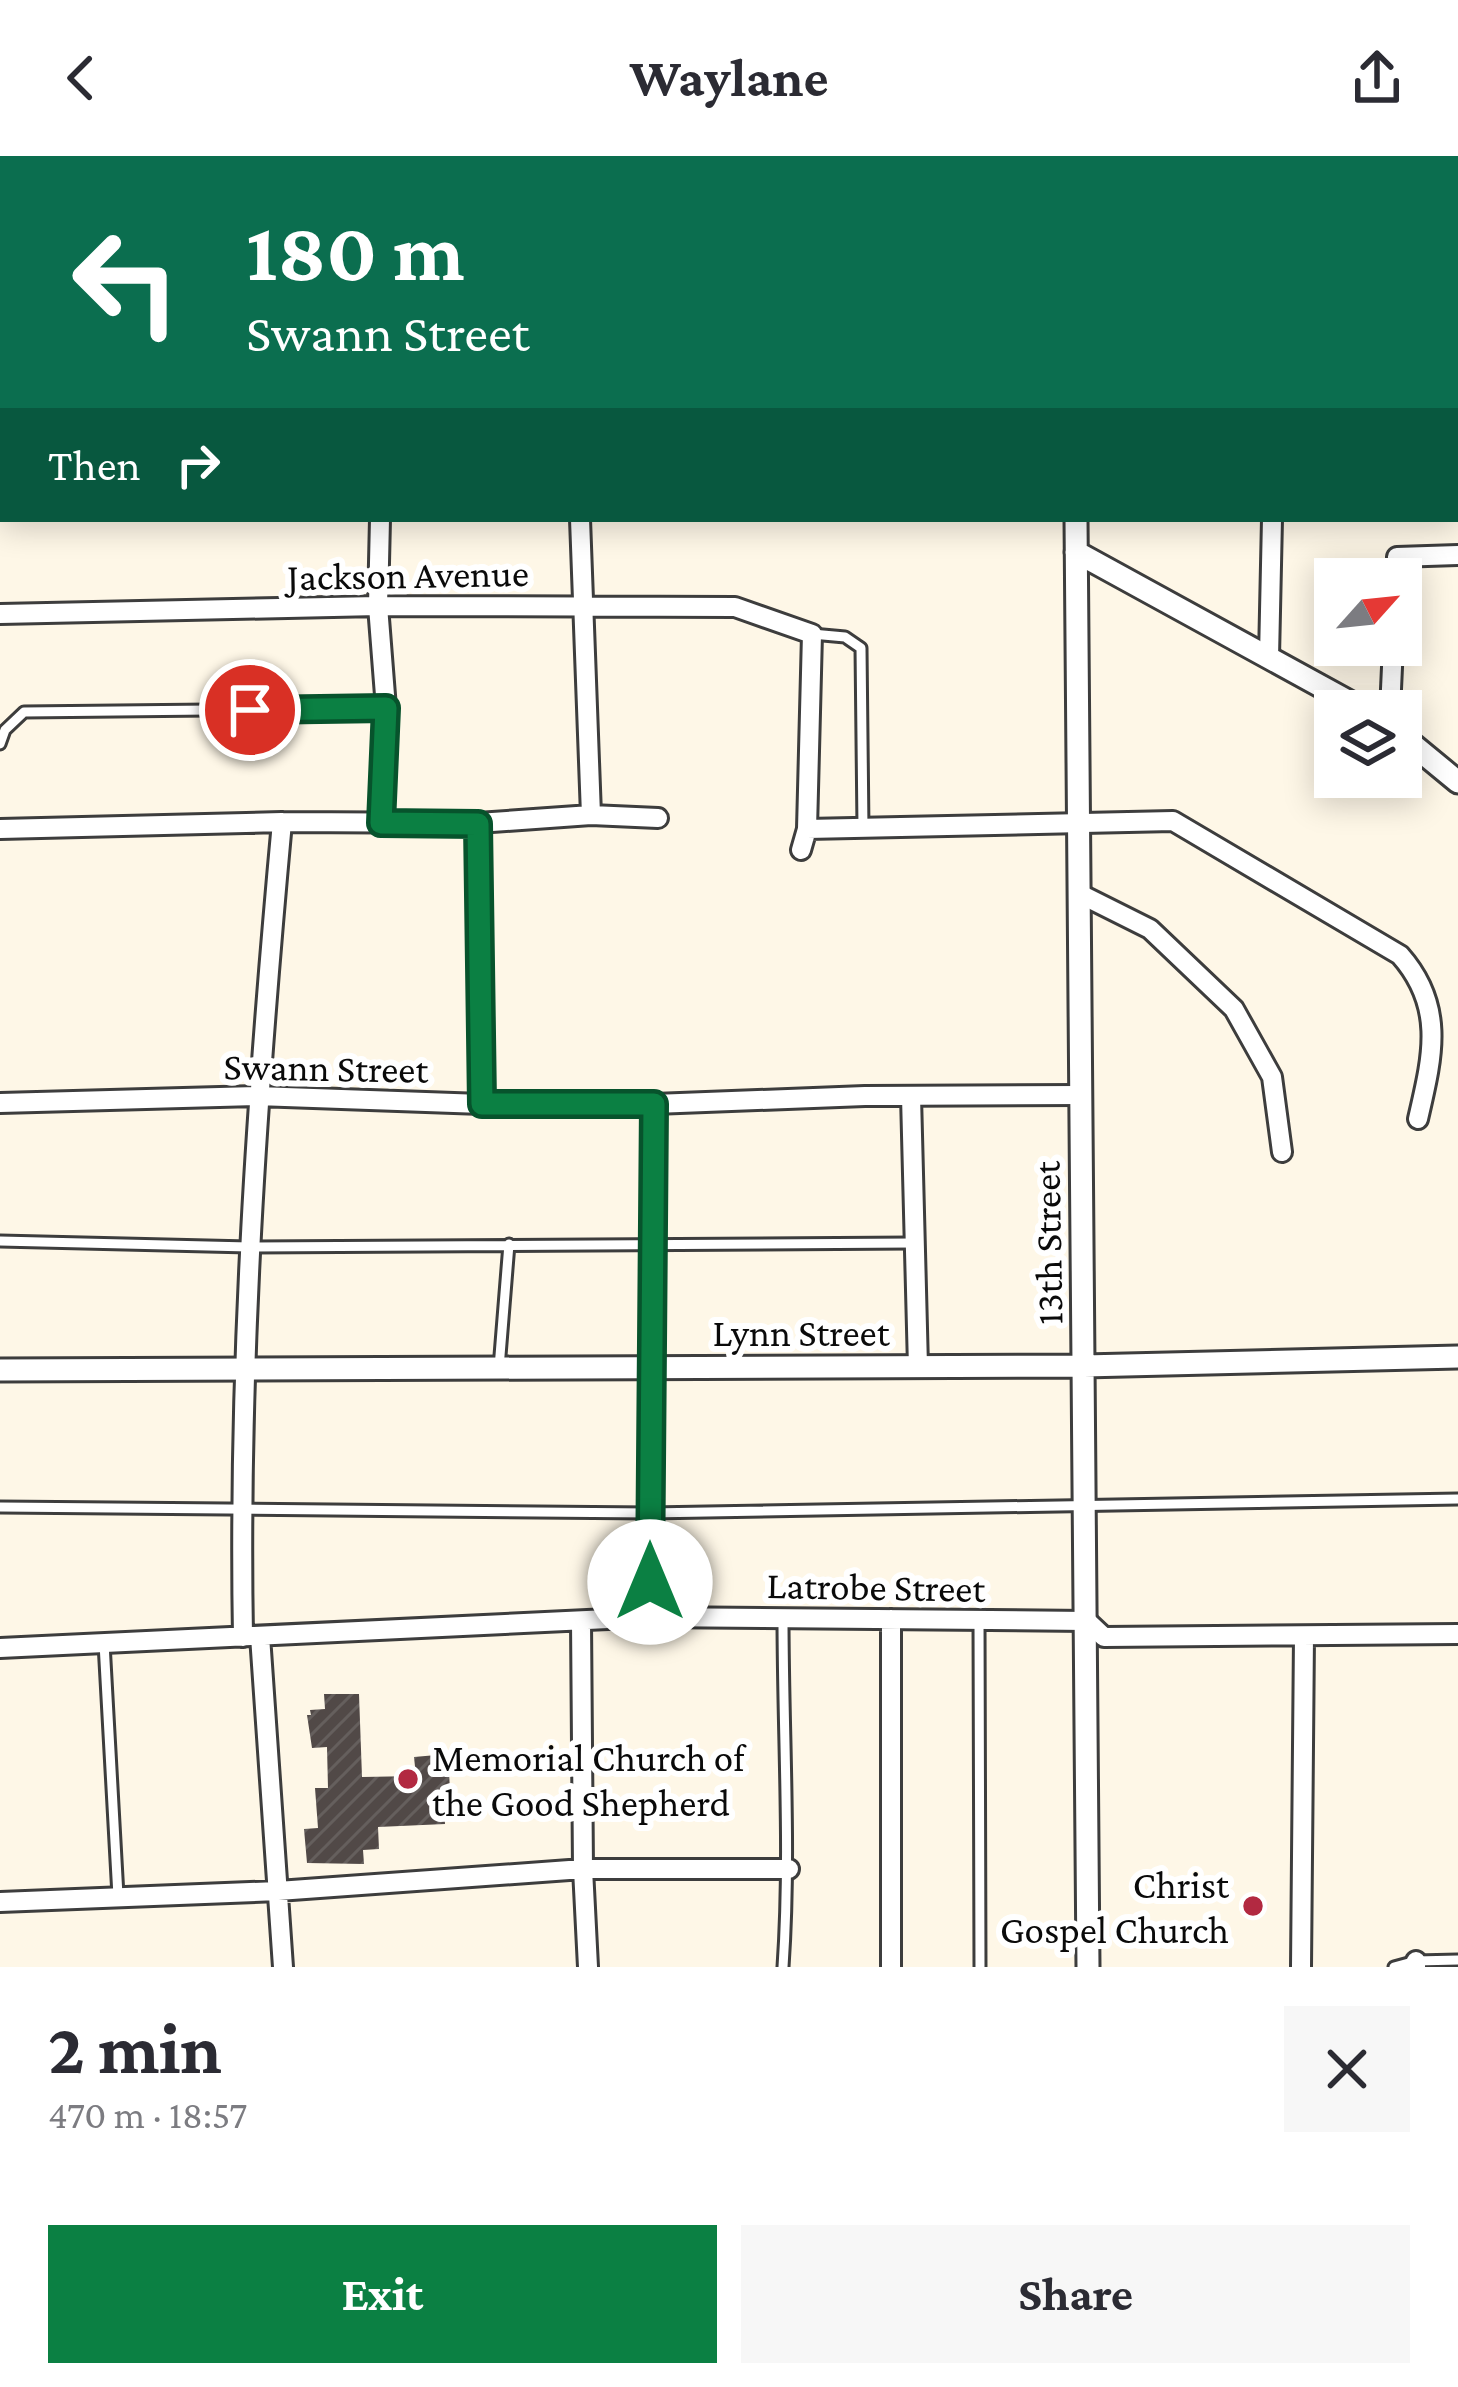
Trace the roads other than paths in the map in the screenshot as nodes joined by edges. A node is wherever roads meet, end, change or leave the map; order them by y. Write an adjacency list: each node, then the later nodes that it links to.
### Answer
1 (380, 522): 9 (street)
2 (580, 522): 8 (street)
3 (1076, 522): 5 (street, 13th Street)
4 (1272, 522): 12 (street)
5 (1076, 552): 12 (street); 23 (street, 13th Street)
6 (1458, 555): 7 (street)
7 (1397, 558)
8 (581, 605): 9 (street, Jackson Avenue); 11 (street, Jackson Avenue); 18 (street)
9 (378, 606): 10 (street, Jackson Avenue); 14 (street)
10 (0, 614)
11 (812, 634): 24 (lane); 26 (street)
12 (1269, 657): 13 (street)
13 (1328, 690)
14 (386, 708): 15 (lane); 21 (street)
15 (0, 744)
16 (1422, 752): 17 (street)
17 (1458, 782)
18 (592, 815): 19 (street); 22 (street)
19 (658, 818)
20 (282, 823): 21 (street); 25 (street); 30 (street)
21 (381, 823): 22 (street)
22 (478, 824): 33 (lane)
23 (1079, 825): 24 (street); 28 (street, 13th Street); 35 (street)
24 (863, 828): 26 (street)
25 (0, 829)
26 (807, 829): 27 (street)
27 (801, 850)
28 (1080, 893): 29 (street, 13th Street); 36 (street)
29 (1082, 1095): 31 (street, Swann Street); 43 (street, 13th Street)
30 (257, 1096): 32 (street, Swann Street); 33 (street, Swann Street); 41 (street)
31 (911, 1096): 34 (street, Swann Street); 38 (street)
32 (0, 1103)
33 (482, 1104): 34 (street, Swann Street)
34 (654, 1104): 40 (street)
35 (1418, 1119)
36 (1282, 1152)
37 (0, 1241): 41 (lane)
38 (913, 1243): 40 (lane); 45 (street)
39 (509, 1244): 40 (lane); 41 (lane); 46 (lane)
40 (652, 1245): 47 (street)
41 (249, 1247): 44 (street)
42 (1458, 1357): 43 (street, Lynn Street)
43 (1084, 1366): 45 (street, Lynn Street); 50 (street, 13th Street)
44 (242, 1367): 46 (street, Lynn Street); 48 (street, Lynn Street); 51 (street)
45 (918, 1367): 47 (street, Lynn Street)
46 (499, 1369): 47 (street, Lynn Street)
47 (650, 1369): 53 (street)
48 (0, 1370)
49 (1458, 1499): 50 (lane)
50 (1086, 1506): 53 (lane); 59 (street, 13th Street)
51 (241, 1507): 52 (lane); 53 (lane); 61 (street)
52 (0, 1508)
53 (650, 1513): 54 (street)
54 (650, 1617): 55 (street, Latrobe Street); 58 (street, Latrobe Street)
55 (782, 1618): 56 (street, Latrobe Street); 66 (lane)
56 (891, 1619): 57 (street, Latrobe Street); 75 (street)
57 (979, 1620): 59 (street, Latrobe Street); 76 (lane)
58 (581, 1621): 61 (street, Latrobe Street); 65 (street)
59 (1087, 1621): 62 (street, Latrobe Street); 77 (street, 13th Street)
60 (1458, 1634): 62 (street, Latrobe Street)
61 (251, 1636): 63 (street, Latrobe Street); 67 (street)
62 (1304, 1636): 78 (street)
63 (104, 1643): 64 (street, Latrobe Street); 68 (lane)
64 (0, 1648)
65 (583, 1869): 66 (street); 67 (street); 73 (street)
66 (789, 1869): 74 (lane)
67 (278, 1892): 68 (street); 72 (street)
68 (118, 1898): 69 (street)
69 (0, 1902)
70 (1458, 1960): 71 (lane)
71 (1416, 1964): 79 (lane)
72 (283, 1967)
73 (588, 1967)
74 (783, 1967)
75 (891, 1967)
76 (980, 1967)
77 (1088, 1967)
78 (1301, 1967)
79 (1394, 1967)

